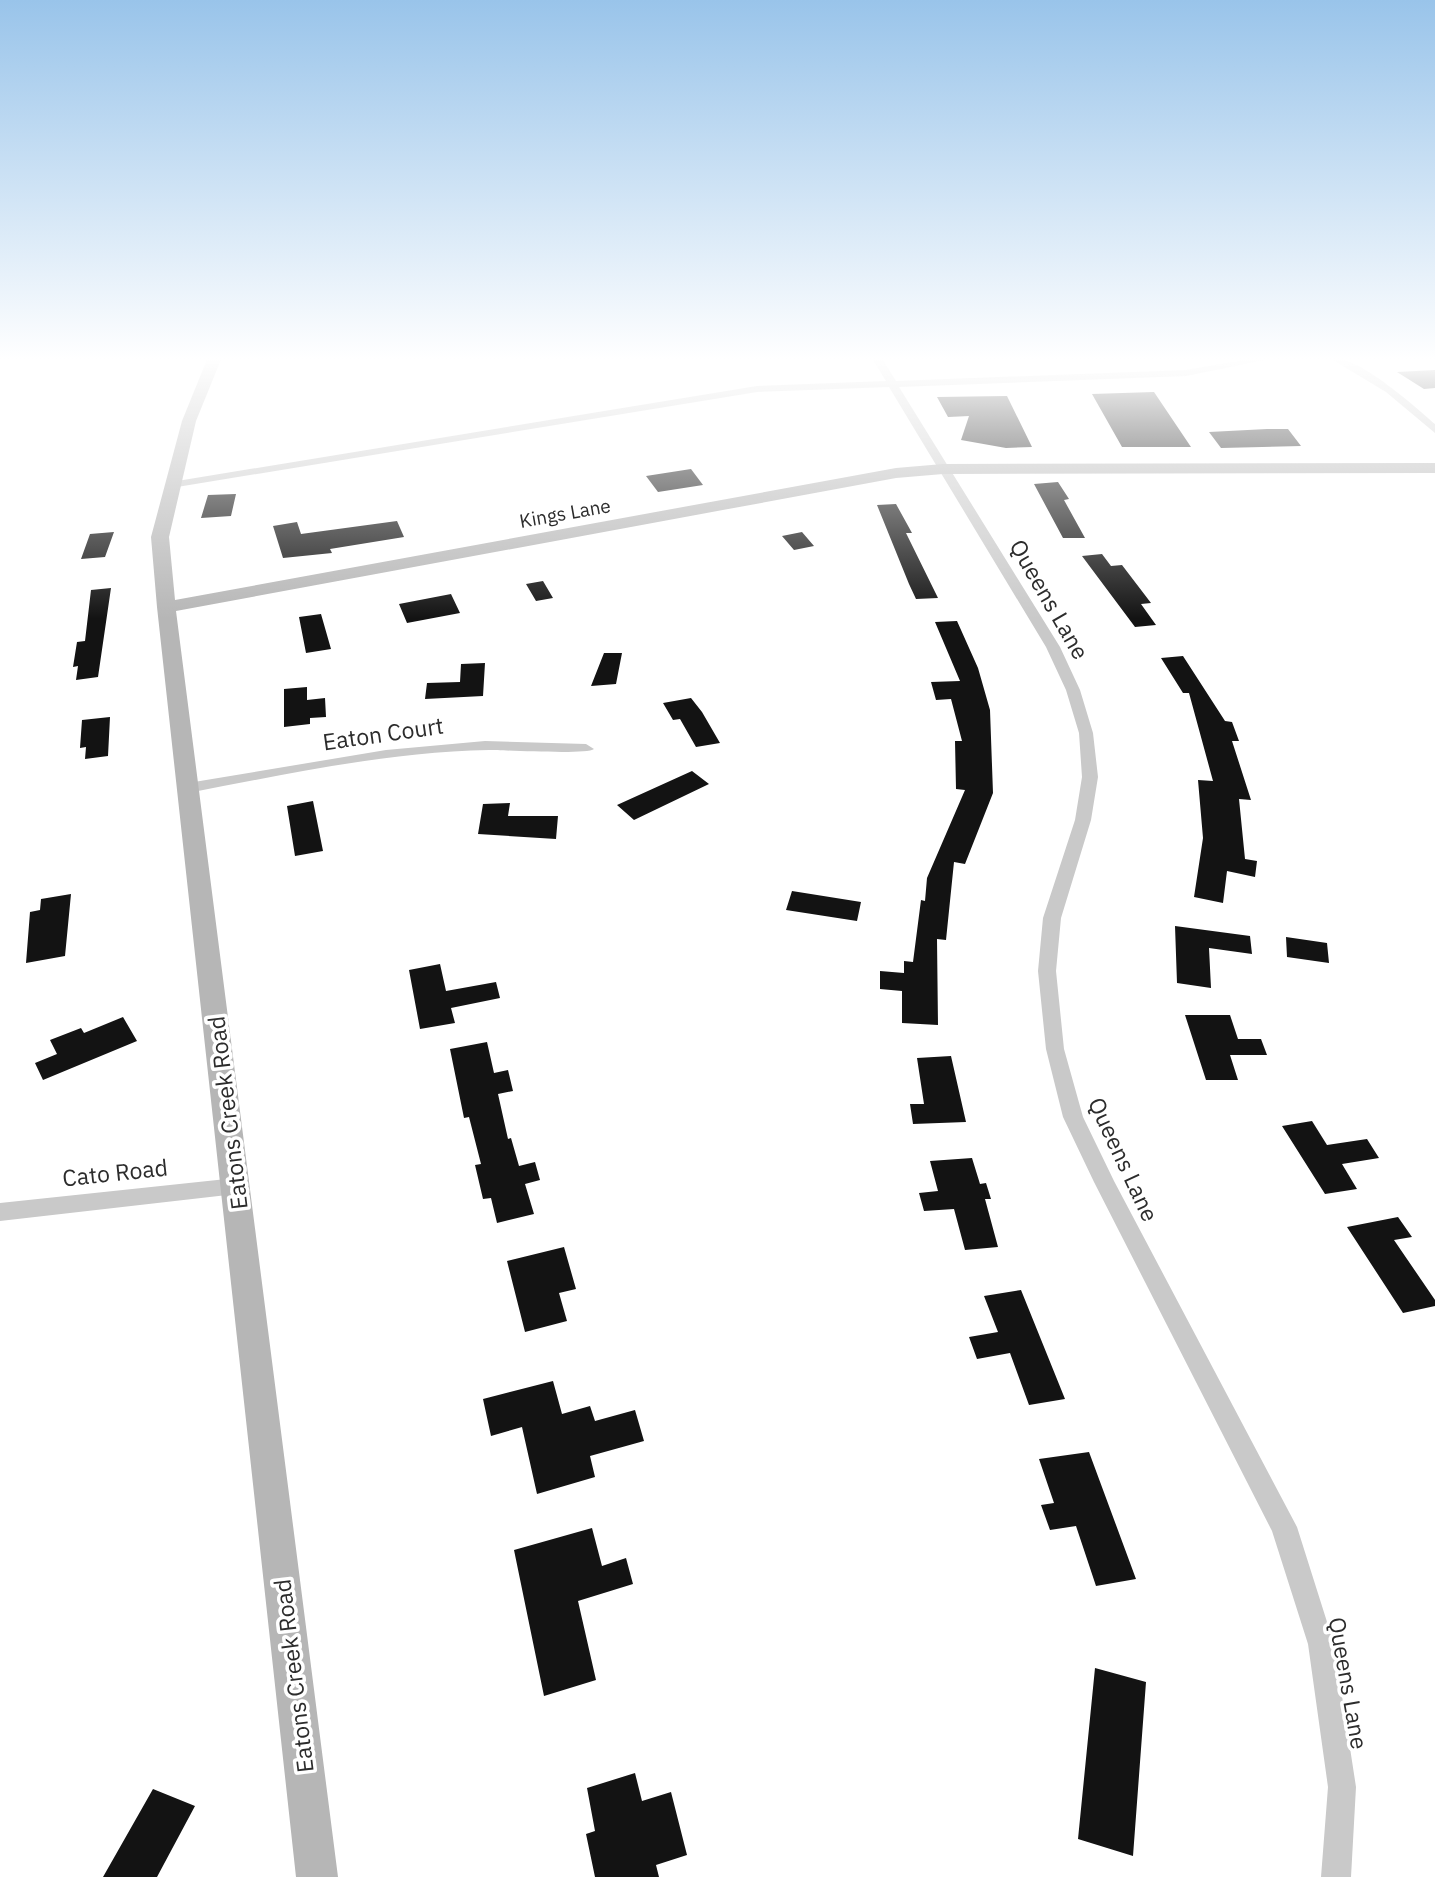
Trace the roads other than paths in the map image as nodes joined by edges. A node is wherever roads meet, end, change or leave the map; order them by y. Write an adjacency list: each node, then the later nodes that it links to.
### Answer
1 (182, 445): 6 (street, Eatons Creek Road)
2 (412, 445): 6 (street)
3 (928, 445): 5 (street, Queens Lane)
4 (1435, 468): 5 (street, Kings Lane)
5 (943, 469): 7 (street, Kings Lane); 13 (street, Queens Lane)
6 (171, 485): 7 (street, Eatons Creek Road)
7 (166, 607): 9 (street, Eatons Creek Road)
8 (586, 749): 9 (street, Eaton Court)
9 (188, 788): 10 (street, Eatons Creek Road)
10 (236, 1186): 11 (street, Cato Road); 12 (street, Eatons Creek Road)
11 (0, 1212)
12 (317, 1877)
13 (1336, 1877)

